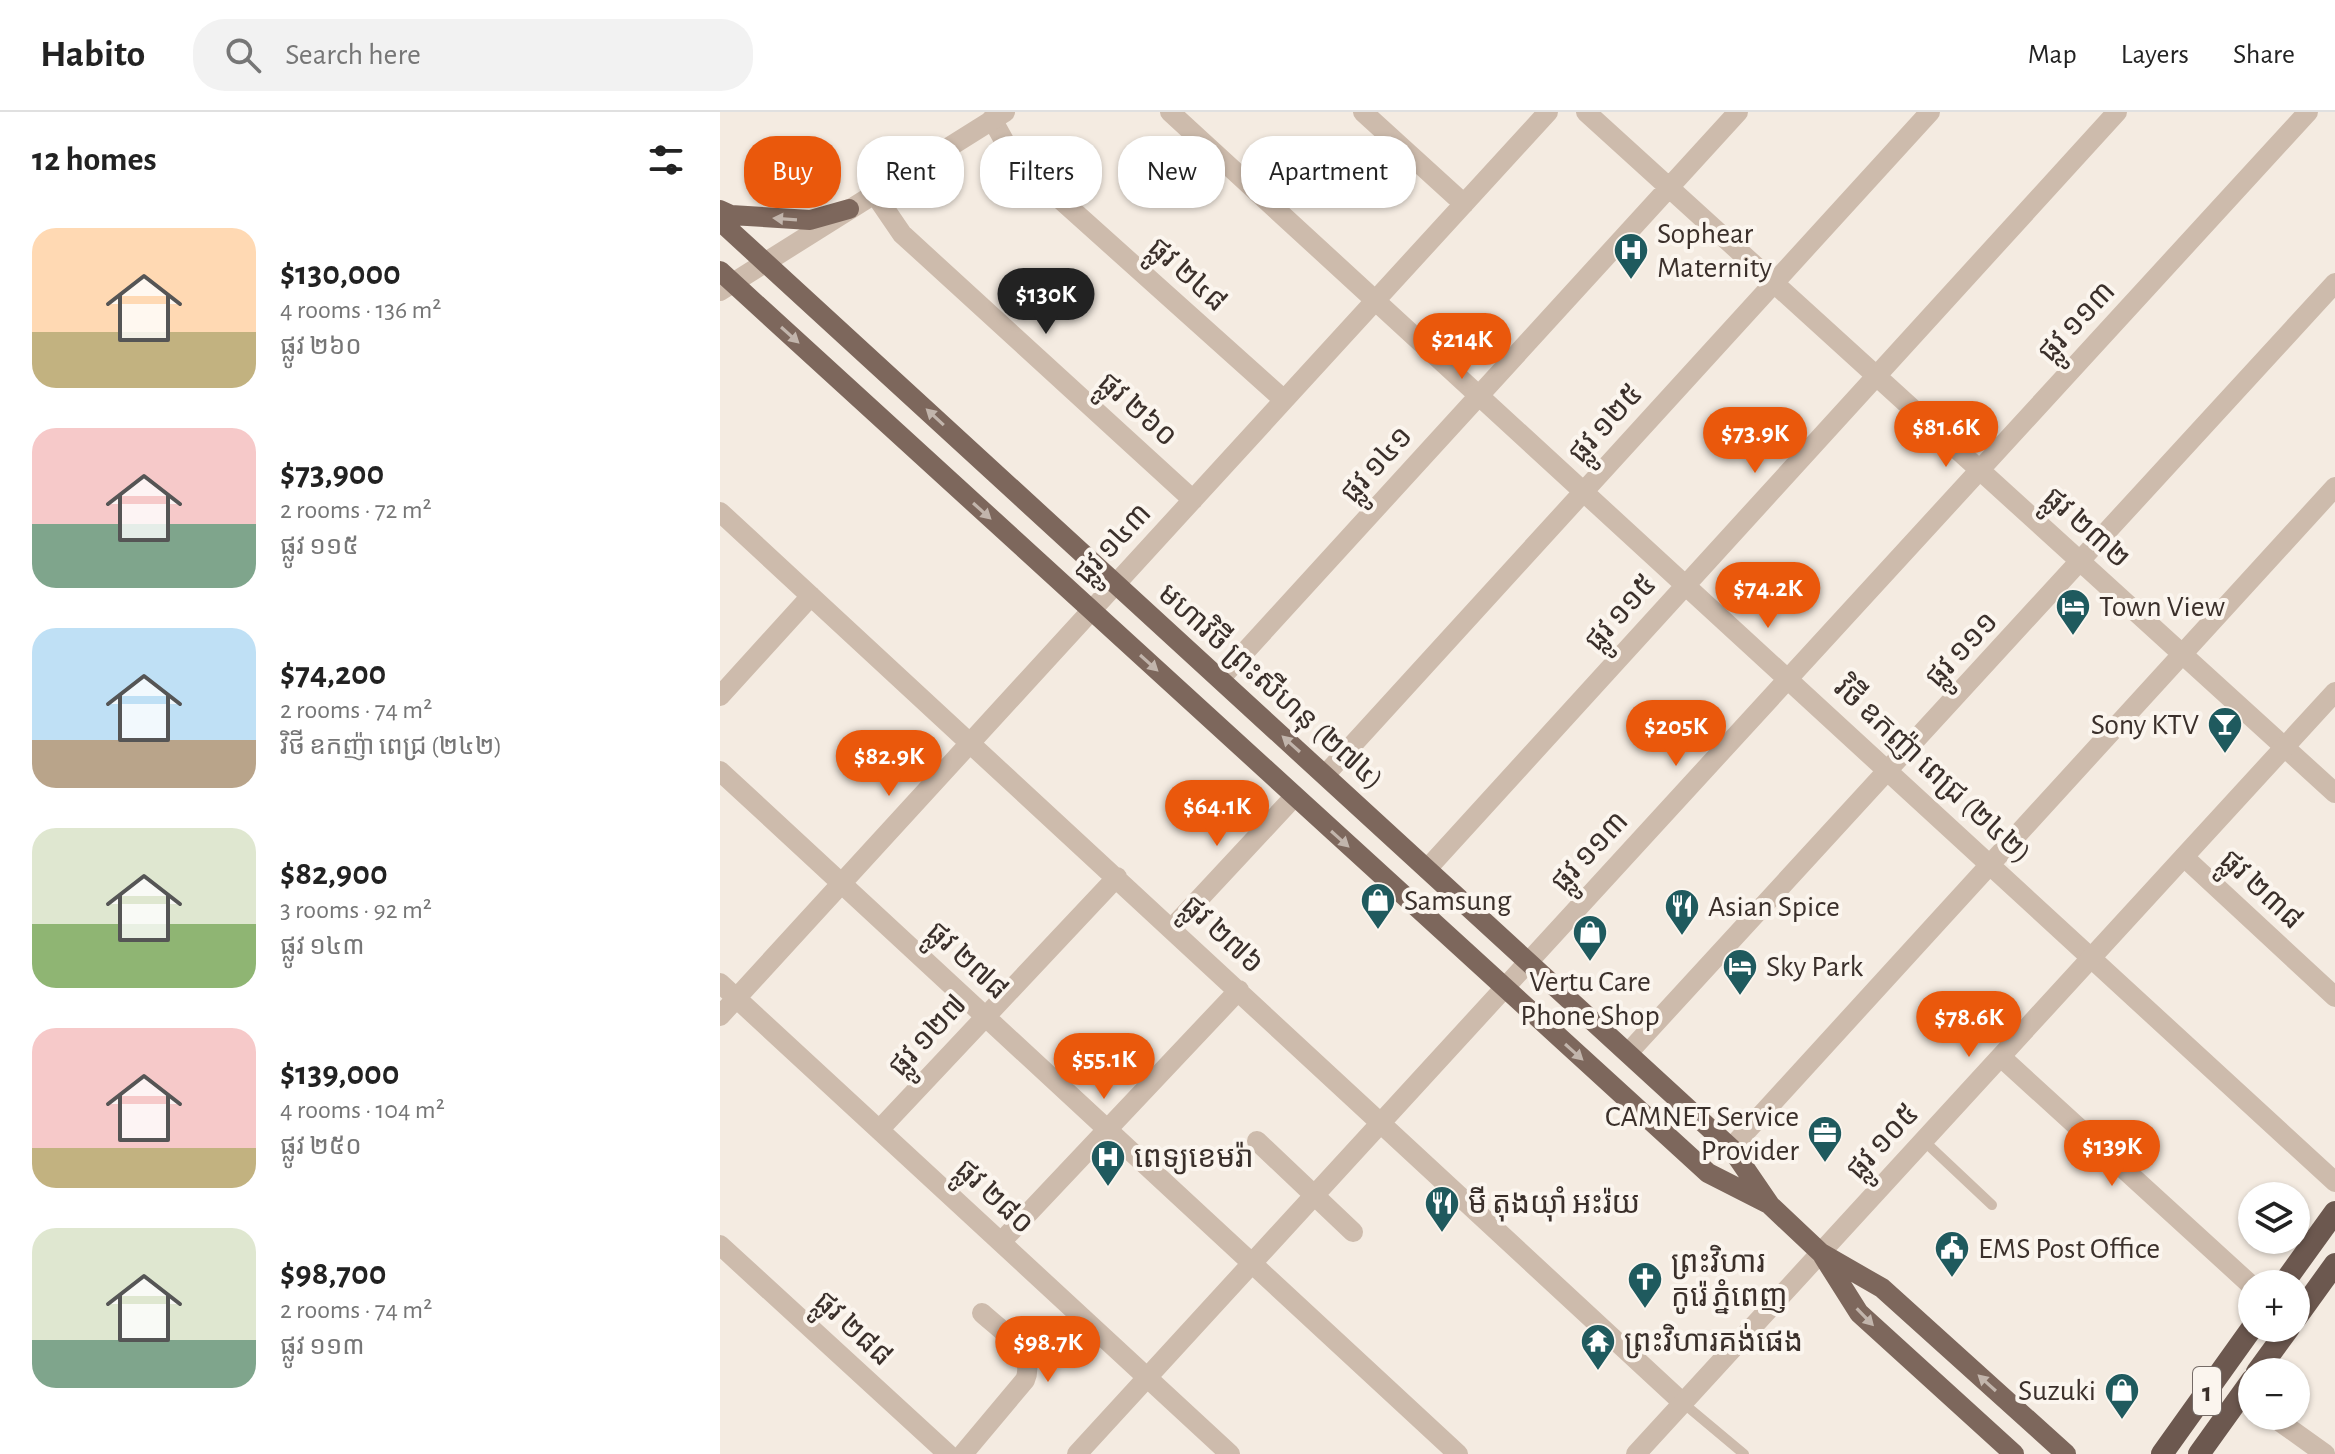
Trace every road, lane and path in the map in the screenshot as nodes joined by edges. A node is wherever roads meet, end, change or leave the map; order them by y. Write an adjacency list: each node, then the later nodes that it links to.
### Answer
1 (1170, 112): 22 (street, វិថី ឧកញ៉ា ពេជ្រ (២៤២))
2 (1363, 112): 13 (street)
3 (1548, 112): 13 (street, ផ្លូវ ១៤៣)
4 (1586, 112): 11 (street, ផ្លូវ ២៣២)
5 (1738, 112): 11 (street, ផ្លូវ ១៤១)
6 (1930, 112): 20 (street, ផ្លូវ ១២៥)
7 (2117, 112): 23 (street, ផ្លូវ ១១៥)
8 (2308, 112): 26 (street, ផ្លូវ ១១៣)
9 (994, 114): 10 (street); 25 (street, ផ្លូវ ២៤៨)
10 (961, 136)
11 (1669, 187): 20 (street, ផ្លូវ ២៣២); 24 (street, ផ្លូវ ១៤១)
12 (857, 204): 15 (street)
13 (1464, 204): 22 (street, ផ្លូវ ១៤៣)
14 (884, 208): 29 (street, ផ្លូវ ២៦០)
15 (849, 209): 16 (main road, one-way to 16); 18 (street)
16 (720, 210)
17 (720, 221): 18 (main road, មហាវិថី ព្រះសីហនុ (២៧៤))
18 (766, 262): 19 (street); 32 (main road, មហាវិថី ព្រះសីហនុ (២៧៤), one-way to 18)
19 (724, 282): 35 (main road, មហាវិថី ព្រះសីហនុ (២៧៤), one-way to 35)
20 (1774, 283): 23 (street, ផ្លូវ ២៣២); 28 (street, ផ្លូវ ១២៥)
21 (2335, 283): 31 (street, ផ្លូវ ១១១)
22 (1376, 300): 24 (street, វិថី ឧកញ៉ា ពេជ្រ (២៤២)); 25 (street, ផ្លូវ ១៤៣)
23 (1876, 376): 26 (street, ផ្លូវ ២៣២); 33 (street, ផ្លូវ ១១៥)
24 (1480, 395): 28 (street, វិថី ឧកញ៉ា ពេជ្រ (២៤២)); 38 (street, ផ្លូវ ១៤១)
25 (1284, 400): 29 (street, ផ្លូវ ១៤៣)
26 (1979, 470): 31 (street, ផ្លូវ ២៣២); 37 (street, ផ្លូវ ១១៣)
27 (2335, 487): 36 (street)
28 (1584, 491): 33 (street, វិថី ឧកញ៉ា ពេជ្រ (២៤២)); 45 (street, ផ្លូវ ១២៥)
29 (1193, 500): 32 (street, ផ្លូវ ១៤៣)
30 (720, 512): 34 (street, ផ្លូវ ២៧៦)
31 (2082, 563): 36 (street, ផ្លូវ ២៣២); 44 (street, ផ្លូវ ១១១)
32 (1116, 584): 35 (street, ផ្លូវ ១៤៣); 38 (main road, មហាវិថី ព្រះសីហនុ (២៧៤))
33 (1686, 584): 37 (street, វិថី ឧកញ៉ា ពេជ្រ (២៤២)); 50 (street, ផ្លូវ ១១៥)
34 (811, 596): 40 (street); 41 (street, ផ្លូវ ២៧៦)
35 (1091, 611): 41 (street, ផ្លូវ ១៤៣); 47 (main road, មហាវិថី ព្រះសីហនុ (២៧៤), one-way to 47)
36 (2182, 654): 42 (street, ផ្លូវ ២៣២); 49 (street)
37 (1788, 678): 44 (street, វិថី ឧកញ៉ា ពេជ្រ (២៤២)); 55 (street, ផ្លូវ ១១៣)
38 (1220, 679): 45 (main road, មហាវិថី ព្រះសីហនុ (២៧៤), one-way to 38)
39 (2335, 692): 42 (street, ផ្លូវ ១០៥)
40 (720, 696)
41 (970, 742): 51 (street, ផ្លូវ ២៧៦); 52 (street, ផ្លូវ ១៤៣)
42 (2285, 747): 46 (street, ផ្លូវ ២៣២); 48 (street, ផ្លូវ ១០៥)
43 (720, 771): 52 (street, ផ្លូវ ២៧៨)
44 (1889, 771): 49 (street, វិថី ឧកញ៉ា ពេជ្រ (២៤២)); 63 (street, ផ្លូវ ១១១)
45 (1325, 775): 50 (main road, មហាវិថី ព្រះសីហនុ (២៧៤))
46 (2335, 793)
47 (1294, 797): 53 (street); 57 (main road, មហាវិថី ព្រះសីហនុ (២៧៤), one-way to 57)
48 (2184, 857): 54 (street, ផ្លូវ ១០៥); 59 (street, ផ្លូវ ២៣៨)
49 (1990, 864): 54 (street, វិថី ឧកញ៉ា ពេជ្រ (២៤២)); 70 (street)
50 (1427, 869): 55 (main road, មហាវិថី ព្រះសីហនុ (២៧៤))
51 (1117, 877): 53 (street, ផ្លូវ ២៧៦); 62 (street, ផ្លូវ ១២៧)
52 (841, 884): 60 (street, ផ្លូវ ១៤៣); 62 (street, ផ្លូវ ២៧៨)
53 (1172, 928): 58 (street, ផ្លូវ ២៧៦)
54 (2092, 957): 64 (street, ផ្លូវ ១០៥); 71 (street, វិថី ឧកញ៉ា ពេជ្រ (២៤២))
55 (1528, 962): 57 (street, ផ្លូវ ១១៣); 63 (main road, មហាវិថី ព្រះសីហនុ (២៧៤))
56 (720, 983): 60 (street, ផ្លូវ ២៨០)
57 (1504, 988): 65 (street, ផ្លូវ ១១៣); 73 (main road, មហាវិថី ព្រះសីហនុ (២៧៤), one-way to 73)
58 (1239, 990): 65 (street, ផ្លូវ ២៧៦); 67 (street)
59 (2335, 997)
60 (736, 998): 61 (street, ផ្លូវ ១៤៣); 66 (street, ផ្លូវ ២៨០)
61 (720, 1016)
62 (986, 1017): 66 (street, ផ្លូវ ១២៧); 67 (street, ផ្លូវ ២៧៨)
63 (1628, 1053): 70 (main road, មហាវិថី ព្រះសីហនុ (២៧៤))
64 (2001, 1057): 69 (street, ផ្លូវ ១០៥); 83 (street)
65 (1382, 1121): 72 (street, ផ្លូវ ១១៣); 88 (street, ផ្លូវ ២៧៦)
66 (879, 1130): 77 (street, ផ្លូវ ២៨០)
67 (1107, 1130): 77 (street); 80 (street, ផ្លូវ ២៧៨)
68 (1257, 1141): 72 (street)
69 (1924, 1141): 74 (lane); 79 (street, ផ្លូវ ១០៥)
70 (1731, 1148): 73 (main road, មហាវិថី ព្រះសីហនុ (២៧៤))
71 (2335, 1182)
72 (1314, 1195): 76 (street); 80 (street, ផ្លូវ ១១៣)
73 (1770, 1205): 79 (main road, មហាវិថី ព្រះសីហនុ (២៧៤))
74 (1992, 1205)
75 (2335, 1212): 82 (highway)
76 (1353, 1232)
77 (1001, 1242): 87 (street, ផ្លូវ ២៨០)
78 (720, 1245): 92 (street, ផ្លូវ ២៨៨)
79 (1821, 1253): 88 (street, ផ្លូវ ១០៥); 99 (main road, មហាវិថី ព្រះសីហនុ (២៧៤), one-way to 99); 100 (main road, មហាវិថី ព្រះសីហនុ (២៧៤), one-way to 79)
80 (1252, 1263): 87 (street, ផ្លូវ ១១៣); 96 (street, ផ្លូវ ២៧៨)
81 (2335, 1264): 84 (highway)
82 (2293, 1270)
83 (2238, 1273)
84 (2310, 1299)
85 (982, 1313): 93 (street)
86 (2242, 1342): 101 (highway, 1)
87 (1147, 1377): 94 (street, ផ្លូវ ១១៣); 95 (street, ផ្លូវ ២៨០)
88 (1683, 1403): 97 (street, ផ្លូវ ១០៥); 98 (lane)
89 (2238, 1406): 91 (highway, 1)
90 (2292, 1430): 102 (street)
91 (2203, 1452)
92 (948, 1454)
93 (963, 1454)
94 (1077, 1454)
95 (1230, 1454)
96 (1458, 1454)
97 (1636, 1454)
98 (1744, 1454)
99 (2014, 1454)
100 (2066, 1454)
101 (2162, 1454)
102 (2325, 1454)

